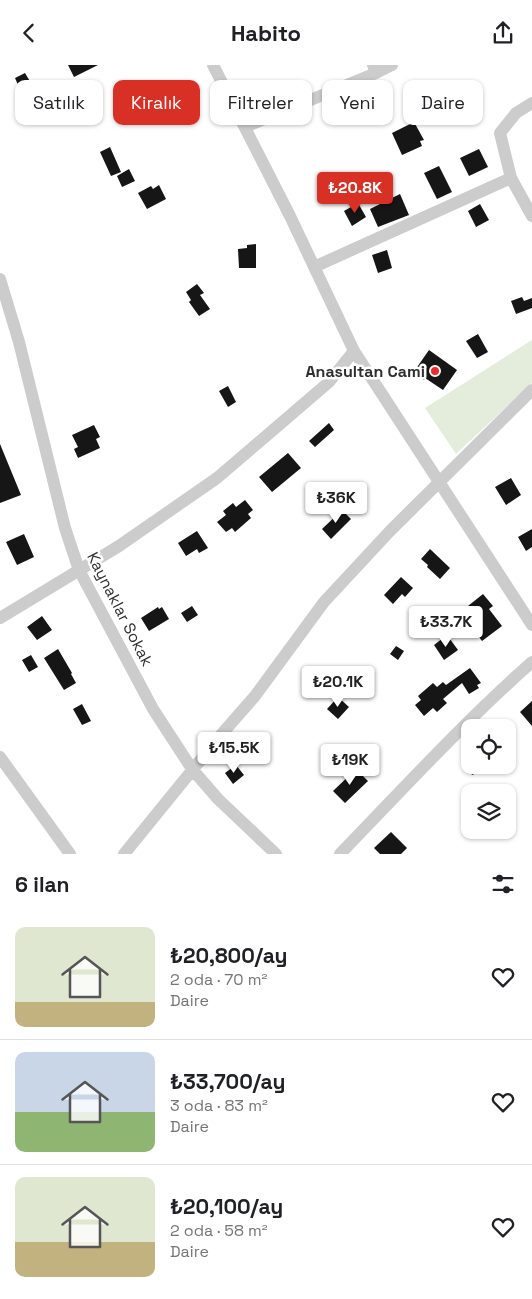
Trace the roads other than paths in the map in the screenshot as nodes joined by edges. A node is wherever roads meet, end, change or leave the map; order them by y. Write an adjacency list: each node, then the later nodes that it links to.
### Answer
1 (213, 65): 5 (street)
2 (392, 65): 3 (street)
3 (374, 69): 5 (street)
4 (532, 103): 6 (street)
5 (245, 127): 8 (street)
6 (511, 179): 7 (street); 8 (street)
7 (532, 216)
8 (314, 267): 10 (street)
9 (0, 279): 13 (street, Kaynaklar Sokak)
10 (354, 351): 12 (street); 13 (street)
11 (532, 390): 12 (street)
12 (439, 483): 15 (street); 18 (street)
13 (79, 570): 14 (street); 18 (street, Kaynaklar Sokak)
14 (0, 618)
15 (532, 625)
16 (532, 662): 22 (street)
17 (0, 757): 19 (street)
18 (192, 769): 20 (street); 21 (street, Kaynaklar Sokak)
19 (70, 854)
20 (124, 854)
21 (276, 854)
22 (340, 854)

